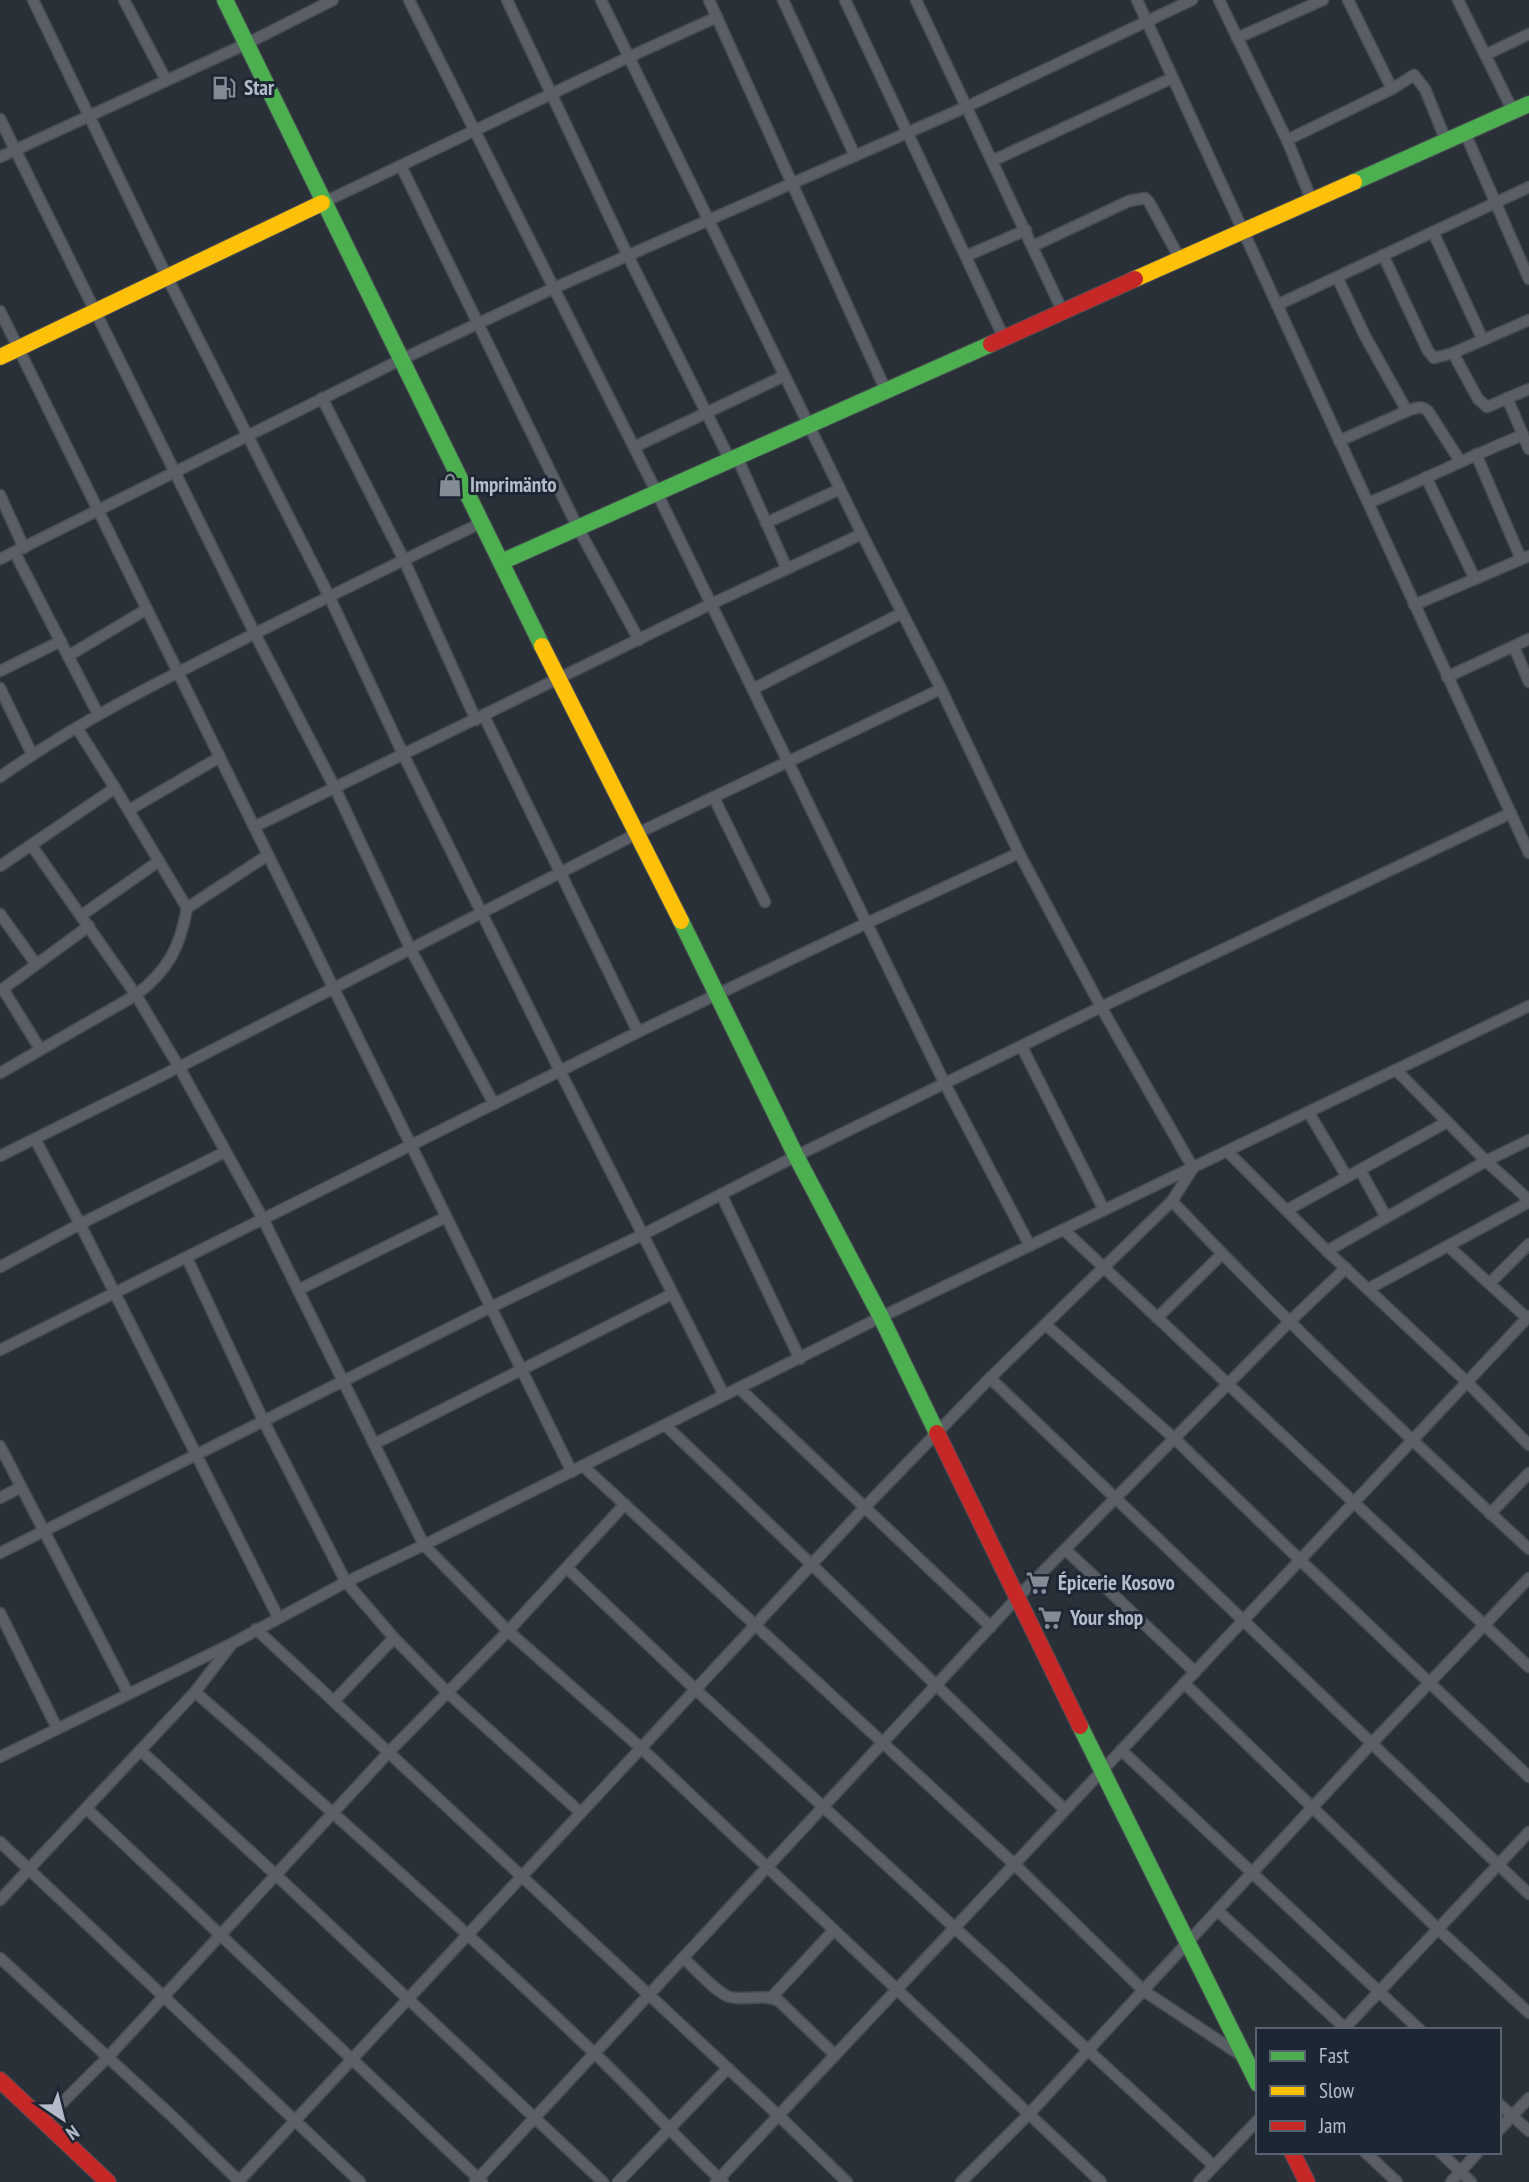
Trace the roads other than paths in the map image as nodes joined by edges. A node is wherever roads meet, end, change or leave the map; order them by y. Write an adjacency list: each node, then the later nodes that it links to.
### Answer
1 (33, 0): 33 (street)
2 (124, 0): 27 (street)
3 (225, 0): 23 (street)
4 (333, 0): 18 (street)
5 (409, 0): 35 (street)
6 (507, 0): 29 (street)
7 (601, 0): 25 (street)
8 (709, 0): 19 (street)
9 (783, 0): 41 (street)
10 (845, 0): 37 (street)
11 (916, 0): 31 (street)
12 (1137, 0): 20 (street)
13 (1192, 0): 20 (street)
14 (1219, 0): 22 (street)
15 (1324, 0): 22 (street)
16 (1348, 0): 28 (street)
17 (1458, 0): 24 (street)
18 (321, 3): 23 (street)
19 (717, 18): 25 (street); 45 (street)
20 (1147, 21): 26 (street); 31 (street)
21 (1529, 34): 24 (street)
22 (1237, 38): 38 (street)
23 (246, 44): 27 (street); 49 (street)
24 (1485, 55): 32 (street)
25 (629, 57): 29 (street); 50 (street)
26 (1171, 78): 43 (street); 52 (street)
27 (166, 80): 33 (street)
28 (1392, 89): 38 (street); 39 (street)
29 (553, 94): 35 (street); 56 (street)
30 (1529, 104): 32 (street)
31 (966, 107): 37 (street); 43 (street)
32 (1513, 111): 36 (street)
33 (89, 116): 40 (street); 59 (street)
34 (0, 119): 40 (street)
35 (475, 131): 44 (street); 62 (street)
36 (1465, 132): 39 (street); 48 (street)
37 (907, 133): 41 (street); 57 (street)
38 (1287, 140): 47 (street)
39 (1446, 141): 47 (street)
40 (15, 150): 42 (street); 65 (street)
41 (855, 156): 45 (street)
42 (0, 157)
43 (992, 161): 51 (street)
44 (401, 166): 49 (street); 68 (street)
45 (793, 184): 50 (street); 77 (street)
46 (1529, 187): 48 (street)
47 (1312, 201): 52 (street)
48 (1495, 202): 53 (street); 61 (street)
49 (322, 203): 59 (street); 74 (street)
50 (709, 222): 56 (street); 75 (street)
51 (1026, 230): 54 (street); 57 (street)
52 (1243, 231): 58 (street); 63 (street)
53 (1433, 232): 55 (street); 70 (street)
54 (1033, 246): 58 (street); 66 (street)
55 (1383, 255): 60 (street); 72 (street)
56 (628, 256): 62 (street); 81 (street)
57 (966, 257): 69 (street)
58 (1180, 260): 66 (street)
59 (167, 277): 65 (street); 83 (street)
60 (1337, 277): 63 (street); 80 (street)
61 (1529, 279)
62 (554, 289): 68 (street); 86 (street)
63 (1277, 305): 85 (street)
64 (0, 311): 71 (street)
65 (97, 311): 71 (street); 91 (street)
66 (1063, 312): 69 (street)
67 (1529, 320): 70 (street)
68 (478, 324): 74 (street); 100 (street)
69 (1003, 338): 77 (street)
70 (1483, 340): 72 (street)
71 (18, 349): 73 (street); 97 (street)
72 (1453, 353): 79 (street)
73 (0, 357)
74 (400, 360): 78 (street); 98 (street)
75 (785, 376): 81 (street); 82 (street)
76 (1529, 389): 79 (street)
77 (886, 391): 82 (street)
78 (322, 398): 83 (street); 105 (street)
79 (1507, 398): 84 (street)
80 (1407, 411): 85 (street); 90 (street)
81 (706, 413): 86 (street); 89 (street)
82 (809, 425): 89 (street); 93 (street)
83 (246, 435): 91 (street); 109 (street)
84 (1523, 435): 87 (street); 88 (street)
85 (1339, 441): 96 (street)
86 (634, 447): 94 (street)
87 (1529, 449)
88 (1476, 454): 90 (street); 103 (street)
89 (733, 459): 94 (street); 99 (street)
90 (1460, 461): 92 (street)
91 (175, 472): 97 (street); 114 (street)
92 (1426, 477): 96 (street); 108 (street)
93 (840, 489): 99 (street); 101 (street)
94 (657, 493): 100 (street); 110 (street)
95 (0, 495): 102 (street)
96 (1367, 503): 111 (street)
97 (98, 511): 102 (street); 112 (street)
98 (481, 523): 105 (street); 106 (street)
99 (766, 523): 107 (street)
100 (578, 528): 106 (street); 116 (street)
101 (862, 534): 107 (street); 113 (street)
102 (19, 550): 104 (street); 117 (street)
103 (1525, 557): 108 (street)
104 (0, 559)
105 (404, 560): 109 (street); 129 (street)
106 (501, 562): 123 (street)
107 (787, 569): 110 (street)
108 (1475, 579): 111 (street)
109 (329, 596): 114 (street); 132 (street)
110 (711, 604): 116 (street); 125 (street)
111 (1414, 605): 122 (street)
112 (147, 609): 119 (street); 121 (street)
113 (902, 613): 125 (street); 126 (street)
114 (255, 634): 121 (street); 137 (street)
115 (1529, 639): 118 (street)
116 (639, 640): 123 (street)
117 (61, 641): 119 (street); 120 (street)
118 (1514, 646): 122 (street); 124 (street)
119 (68, 656): 128 (street)
120 (0, 671)
121 (177, 671): 128 (street); 133 (street)
122 (1447, 677): 140 (street)
123 (558, 679): 129 (street); 142 (street)
124 (1529, 682)
125 (753, 689): 134 (street)
126 (941, 689): 134 (street); 144 (street)
127 (0, 690): 131 (street)
128 (98, 715): 130 (street)
129 (480, 718): 132 (street); 149 (street)
130 (76, 728): 131 (street); 136 (street)
131 (32, 754): 135 (street)
132 (403, 754): 137 (street); 152 (street)
133 (220, 757): 139 (street); 141 (street)
134 (788, 761): 138 (street); 155 (street)
135 (0, 777)
136 (115, 788): 139 (street); 143 (street)
137 (335, 788): 141 (street); 157 (street)
138 (714, 798): 142 (street); 150 (street)
139 (129, 810): 147 (street)
140 (1511, 813): 145 (street); 164 (street)
141 (254, 827): 146 (street)
142 (638, 834): 149 (street); 161 (street)
143 (32, 846): 148 (street); 154 (street)
144 (1019, 853): 155 (street); 164 (street)
145 (1529, 853)
146 (268, 855): 151 (street); 159 (street)
147 (159, 861): 151 (street); 154 (street)
148 (0, 866)
149 (560, 873): 152 (street); 165 (street)
150 (765, 902)
151 (187, 908): 162 (street)
152 (482, 913): 157 (street); 170 (street)
153 (0, 914): 158 (street)
154 (82, 915): 156 (street)
155 (867, 923): 161 (street); 172 (street)
156 (89, 926): 158 (street); 162 (street)
157 (411, 950): 159 (street); 173 (street)
158 (36, 964): 160 (street)
159 (333, 987): 168 (street); 178 (street)
160 (1, 990): 167 (street)
161 (718, 994): 165 (street); 182 (street)
162 (136, 995): 167 (street); 168 (street)
163 (1529, 1006): 169 (street)
164 (1101, 1007): 166 (street); 184 (street)
165 (638, 1032): 170 (street)
166 (1022, 1047): 172 (street); 190 (street)
167 (40, 1049): 171 (street)
168 (179, 1067): 176 (street); 180 (street)
169 (1396, 1070): 174 (street); 175 (street)
170 (560, 1071): 173 (street); 197 (street)
171 (0, 1073)
172 (945, 1084): 182 (street); 200 (street)
173 (494, 1104): 178 (street)
174 (1309, 1113): 179 (street); 186 (street)
175 (1447, 1122): 183 (street); 185 (street)
176 (35, 1139): 181 (street); 195 (street)
177 (1529, 1140): 183 (street)
178 (411, 1146): 192 (street); 194 (street)
179 (1227, 1151): 184 (street); 191 (street)
180 (225, 1152): 194 (street); 195 (street)
181 (0, 1156)
182 (796, 1156): 187 (street); 213 (street)
183 (1486, 1161): 189 (street); 193 (street)
184 (1193, 1168): 188 (street); 190 (street)
185 (1360, 1170): 186 (street); 193 (street)
186 (1347, 1177): 191 (street)
187 (721, 1194): 197 (street); 219 (street)
188 (1172, 1201): 202 (street); 206 (street)
189 (1529, 1201): 199 (street)
190 (1104, 1210): 196 (street)
191 (1287, 1210): 201 (street)
192 (446, 1217): 209 (street); 212 (street)
193 (1386, 1217): 201 (street)
194 (263, 1219): 203 (street); 209 (street)
195 (80, 1224): 204 (street); 210 (street)
196 (1064, 1230): 200 (street); 206 (street)
197 (642, 1235): 211 (street); 212 (street)
198 (1529, 1244): 207 (street)
199 (1447, 1245): 207 (street); 208 (street)
200 (1030, 1246): 213 (street)
201 (1327, 1251): 205 (street)
202 (1222, 1254): 215 (street); 216 (street)
203 (187, 1258): 210 (street); 227 (street)
204 (1, 1263)
205 (1346, 1268): 208 (street); 216 (street)
206 (1104, 1269): 215 (street); 217 (street)
207 (1490, 1283): 214 (street)
208 (1368, 1289): 223 (street)
209 (298, 1290): 222 (street)
210 (115, 1294): 218 (street); 235 (street)
211 (672, 1294): 220 (street); 226 (street)
212 (491, 1307): 220 (street); 222 (street)
213 (881, 1317): 219 (street); 229 (street)
214 (1528, 1317): 223 (street)
215 (1157, 1318): 224 (street)
216 (1290, 1321): 224 (street); 231 (street)
217 (1046, 1325): 221 (street); 230 (street)
218 (0, 1350)
219 (800, 1359): 225 (street)
220 (522, 1371): 232 (street); 237 (street)
221 (990, 1378): 229 (street); 241 (street)
222 (343, 1381): 227 (street); 232 (street)
223 (1467, 1382): 231 (street); 233 (street)
224 (1228, 1385): 230 (street); 242 (street)
225 (740, 1388): 226 (street); 244 (street)
226 (724, 1395): 228 (street)
227 (263, 1420): 235 (street); 255 (street)
228 (665, 1425): 236 (street); 252 (street)
229 (936, 1432): 244 (street); 256 (street)
230 (1175, 1438): 241 (street); 251 (street)
231 (1412, 1441): 242 (street); 245 (street)
232 (374, 1444): 247 (street)
233 (1529, 1445)
234 (0, 1446): 239 (street)
235 (195, 1455): 246 (street); 258 (street)
236 (583, 1466): 237 (street); 243 (street)
237 (572, 1472): 247 (street)
238 (1529, 1473): 245 (street)
239 (21, 1487): 240 (street); 246 (street)
240 (0, 1498)
241 (1116, 1499): 249 (street); 259 (street)
242 (1354, 1503): 251 (street); 261 (street)
243 (625, 1504): 253 (street); 260 (street)
244 (864, 1508): 252 (street); 262 (street)
245 (1490, 1514): 248 (street)
246 (45, 1531): 250 (street); 274 (street)
247 (424, 1545): 255 (street); 264 (street)
248 (1529, 1549)
249 (1066, 1550): 256 (street); 268 (street)
250 (0, 1553)
251 (1300, 1560): 259 (street); 270 (street)
252 (811, 1564): 260 (street); 271 (street)
253 (567, 1568): 264 (street); 272 (street)
254 (1529, 1578): 261 (street)
255 (346, 1582): 258 (street); 265 (street)
256 (1017, 1598): 262 (street); 285 (street)
257 (0, 1614): 277 (street)
258 (278, 1617): 263 (street)
259 (1243, 1620): 268 (street); 279 (street)
260 (755, 1625): 272 (street); 278 (street)
261 (1484, 1625): 267 (street); 270 (street)
262 (991, 1627): 271 (street)
263 (256, 1629): 266 (street); 276 (street)
264 (508, 1631): 275 (street); 280 (street)
265 (394, 1638): 275 (street); 276 (street)
266 (233, 1643): 273 (street); 274 (street)
267 (1529, 1667)
268 (1195, 1671): 269 (street)
269 (1184, 1683): 281 (street); 287 (street)
270 (1429, 1683): 279 (street); 286 (street)
271 (937, 1687): 278 (street); 290 (street)
272 (695, 1689): 280 (street); 289 (street)
273 (195, 1692): 282 (street); 291 (street)
274 (128, 1693): 277 (street)
275 (448, 1693): 283 (street); 292 (street)
276 (334, 1701): 283 (street)
277 (57, 1728): 284 (street)
278 (883, 1743): 289 (street); 295 (street)
279 (1372, 1743): 287 (street); 296 (street)
280 (641, 1748): 292 (street); 297 (street)
281 (1121, 1750): 285 (street); 299 (street)
282 (141, 1752): 288 (street); 300 (street)
283 (389, 1752): 291 (street); 301 (street)
284 (0, 1757)
285 (1102, 1770): 290 (street); 310 (street)
286 (1529, 1777)
287 (1313, 1807): 299 (street); 306 (street)
288 (86, 1808): 298 (street); 308 (street)
289 (824, 1808): 297 (street); 305 (street)
290 (1065, 1810): 295 (street)
291 (334, 1812): 300 (street); 309 (street)
292 (581, 1813): 301 (street)
293 (1529, 1832): 296 (street)
294 (0, 1842): 298 (street)
295 (1014, 1864): 305 (street); 314 (street)
296 (1499, 1864): 302 (street); 306 (street)
297 (768, 1867): 307 (street); 312 (street)
298 (29, 1870): 303 (street); 317 (street)
299 (1253, 1873): 304 (street); 315 (street)
300 (276, 1875): 308 (street); 319 (street)
301 (522, 1876): 309 (street); 316 (street)
302 (1529, 1894)
303 (0, 1900)
304 (1218, 1911): 310 (street); 321 (street)
305 (954, 1928): 313 (street); 324 (street)
306 (1438, 1929): 315 (street); 320 (street)
307 (834, 1930): 313 (street); 318 (street)
308 (221, 1934): 317 (street); 328 (street)
309 (468, 1934): 319 (street); 325 (street)
310 (1189, 1942): 314 (street); 329 (street)
311 (0, 1958): 327 (street)
312 (683, 1958): 316 (street); 318 (street)
313 (897, 1989): 326 (street); 335 (street)
314 (1144, 1991): 324 (street); 329 (street)
315 (1379, 1991): 322 (street); 323 (street)
316 (649, 1995): 325 (street); 330 (street)
317 (164, 1997): 327 (street); 339 (street)
318 (772, 1997): 326 (street)
319 (408, 1999): 328 (street); 338 (street)
320 (1529, 2013)
321 (1343, 2028)
322 (1345, 2028)
323 (1418, 2028)
324 (1089, 2050): 335 (street); 349 (street)
325 (595, 2053): 338 (street); 343 (street)
326 (834, 2054): 336 (street)
327 (108, 2057): 340 (street); 355 (street)
328 (353, 2058): 339 (street); 352 (street)
329 (1245, 2058): 332 (street)
330 (728, 2068): 336 (street); 343 (street)
331 (0, 2080): 340 (street)
332 (1256, 2080)
333 (1529, 2098): 337 (street)
334 (1501, 2106): 337 (street)
335 (1029, 2114): 351 (street); 360 (street)
336 (778, 2115): 353 (street); 359 (street)
337 (1513, 2116): 342 (street); 344 (street)
338 (535, 2118): 352 (street); 357 (street)
339 (295, 2120): 355 (street); 356 (street)
340 (44, 2121): 354 (street)
341 (1256, 2122): 349 (street)
342 (1501, 2128)
343 (670, 2129): 353 (street); 358 (street)
344 (1529, 2131)
345 (1293, 2154): 362 (street)
346 (1367, 2154): 363 (street)
347 (1442, 2154): 350 (street)
348 (1476, 2154): 350 (street)
349 (1214, 2166): 361 (street)
350 (1460, 2172): 364 (street); 365 (street)
351 (967, 2180)
352 (479, 2181)
353 (719, 2181)
354 (108, 2182)
355 (239, 2182)
356 (360, 2182)
357 (603, 2182)
358 (618, 2182)
359 (847, 2182)
360 (1101, 2182)
361 (1199, 2182)
362 (1307, 2182)
363 (1397, 2182)
364 (1451, 2182)
365 (1471, 2182)

